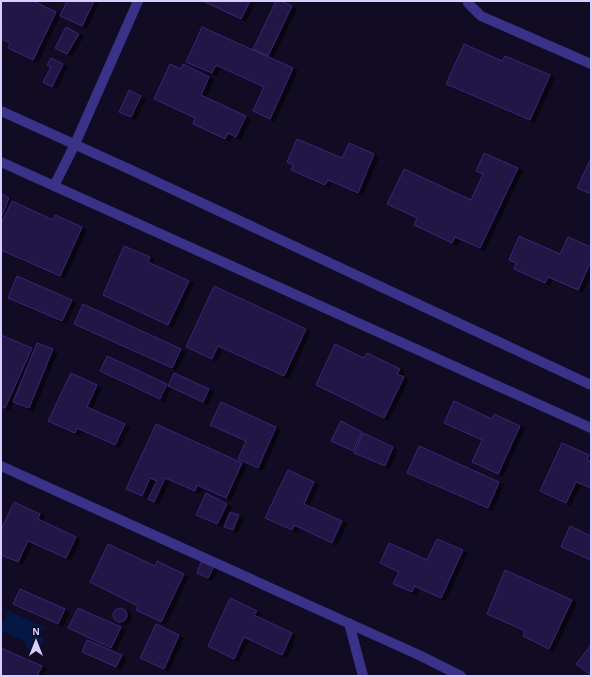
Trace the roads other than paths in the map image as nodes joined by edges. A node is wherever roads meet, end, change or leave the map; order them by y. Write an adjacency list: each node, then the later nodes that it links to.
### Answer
1 (138, 1): 5 (street)
2 (468, 1): 3 (street)
3 (591, 64)
4 (1, 111): 5 (street)
5 (75, 144): 7 (street); 8 (street)
6 (1, 162): 7 (street)
7 (54, 186): 9 (street)
8 (591, 385)
9 (591, 428)
10 (1, 466): 11 (street)
11 (349, 623): 12 (street); 13 (street)
12 (362, 676)
13 (461, 676)

